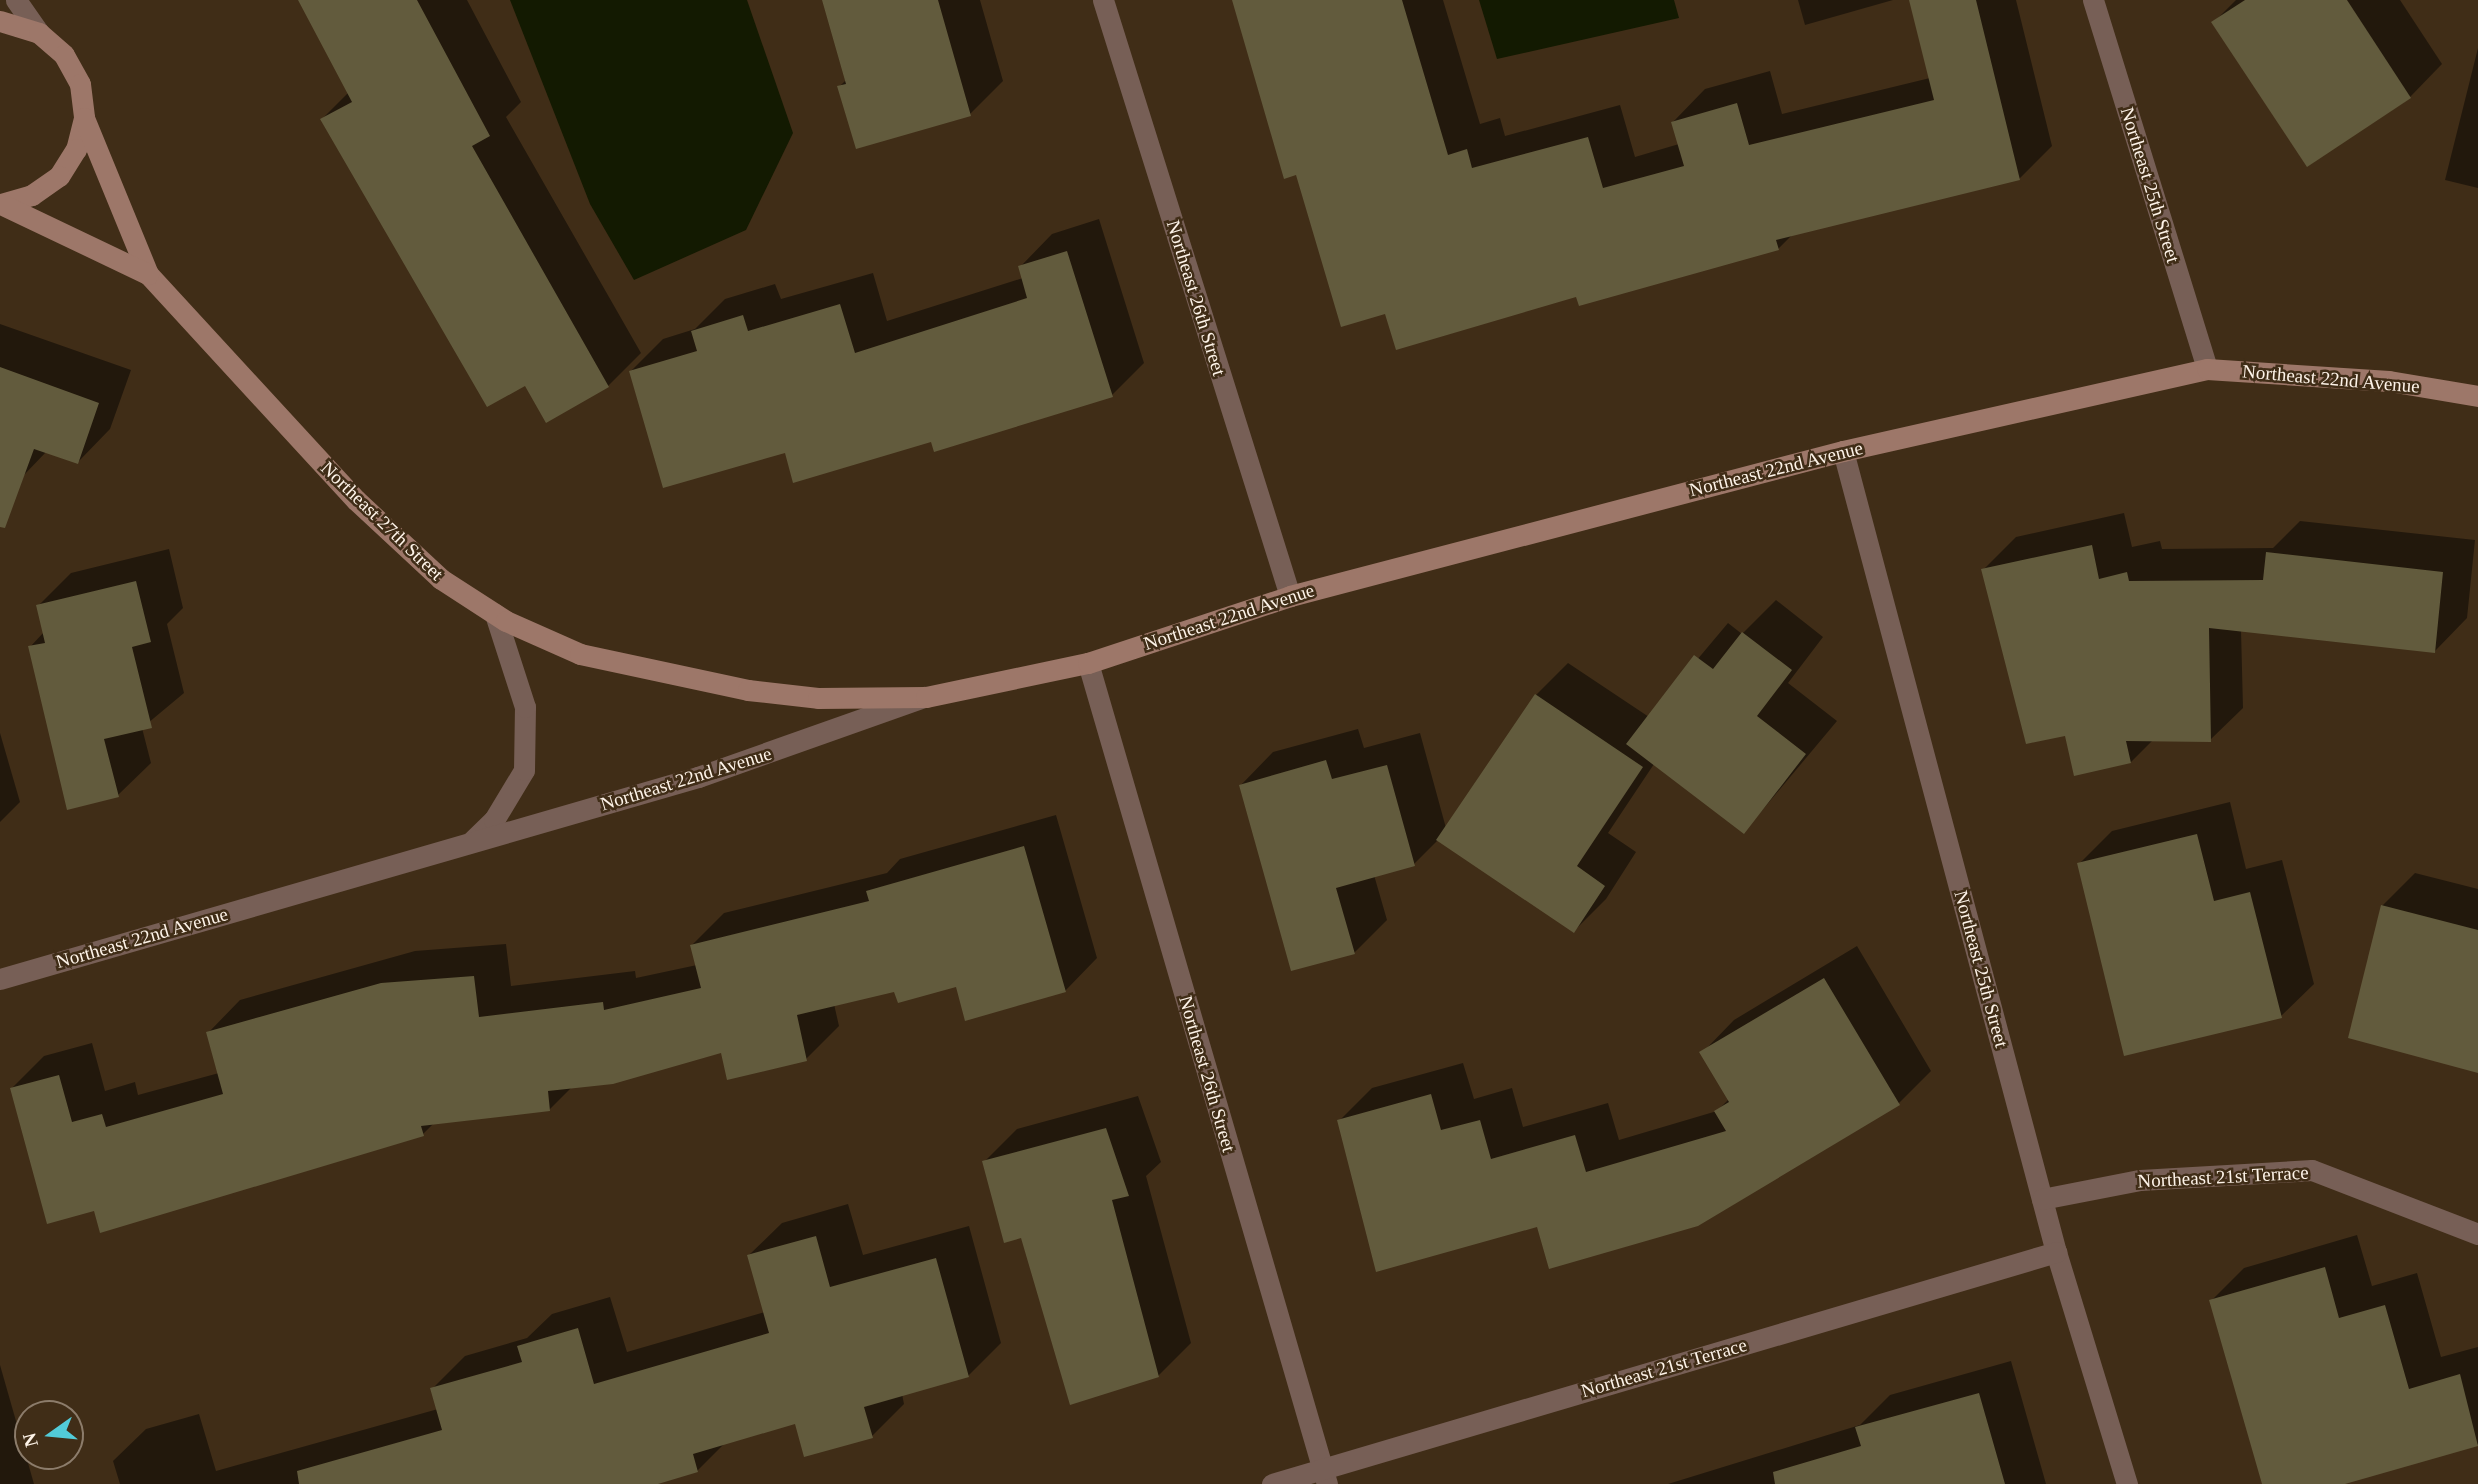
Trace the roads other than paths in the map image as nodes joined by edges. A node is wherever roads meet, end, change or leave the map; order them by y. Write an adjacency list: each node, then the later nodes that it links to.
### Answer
1 (16, 0): 5 (street)
2 (1103, 0): 12 (street, Northeast 26th Street)
3 (2093, 0): 9 (street, Northeast 25th Street)
4 (0, 21): 5 (street)
5 (39, 33): 6 (street)
6 (84, 118): 7 (street); 8 (street, Northeast 27th Street)
7 (1, 204): 8 (street, Northeast 27th Street)
8 (148, 274): 13 (street, Northeast 27th Street)
9 (2207, 369): 10 (street, Northeast 22nd Avenue); 11 (street, Northeast 22nd Avenue)
10 (2478, 396)
11 (1843, 451): 12 (street, Northeast 22nd Avenue); 18 (street, Northeast 25th Street)
12 (1290, 596): 14 (street, Northeast 22nd Avenue)
13 (495, 614): 15 (street, Northeast 27th Street); 16 (street)
14 (1088, 663): 15 (street, Northeast 22nd Avenue); 21 (street, Northeast 26th Street)
15 (926, 697): 16 (street, Northeast 22nd Avenue)
16 (468, 845): 17 (street, Northeast 22nd Avenue)
17 (0, 979)
18 (2042, 1199): 19 (street, Northeast 21st Terrace); 20 (street, Northeast 25th Street)
19 (2478, 1234)
20 (2056, 1252): 21 (street, Northeast 21st Terrace); 23 (street, Northeast 25th Street)
21 (1325, 1476): 22 (street, Northeast 21st Terrace)
22 (1272, 1484)
23 (2127, 1484)

